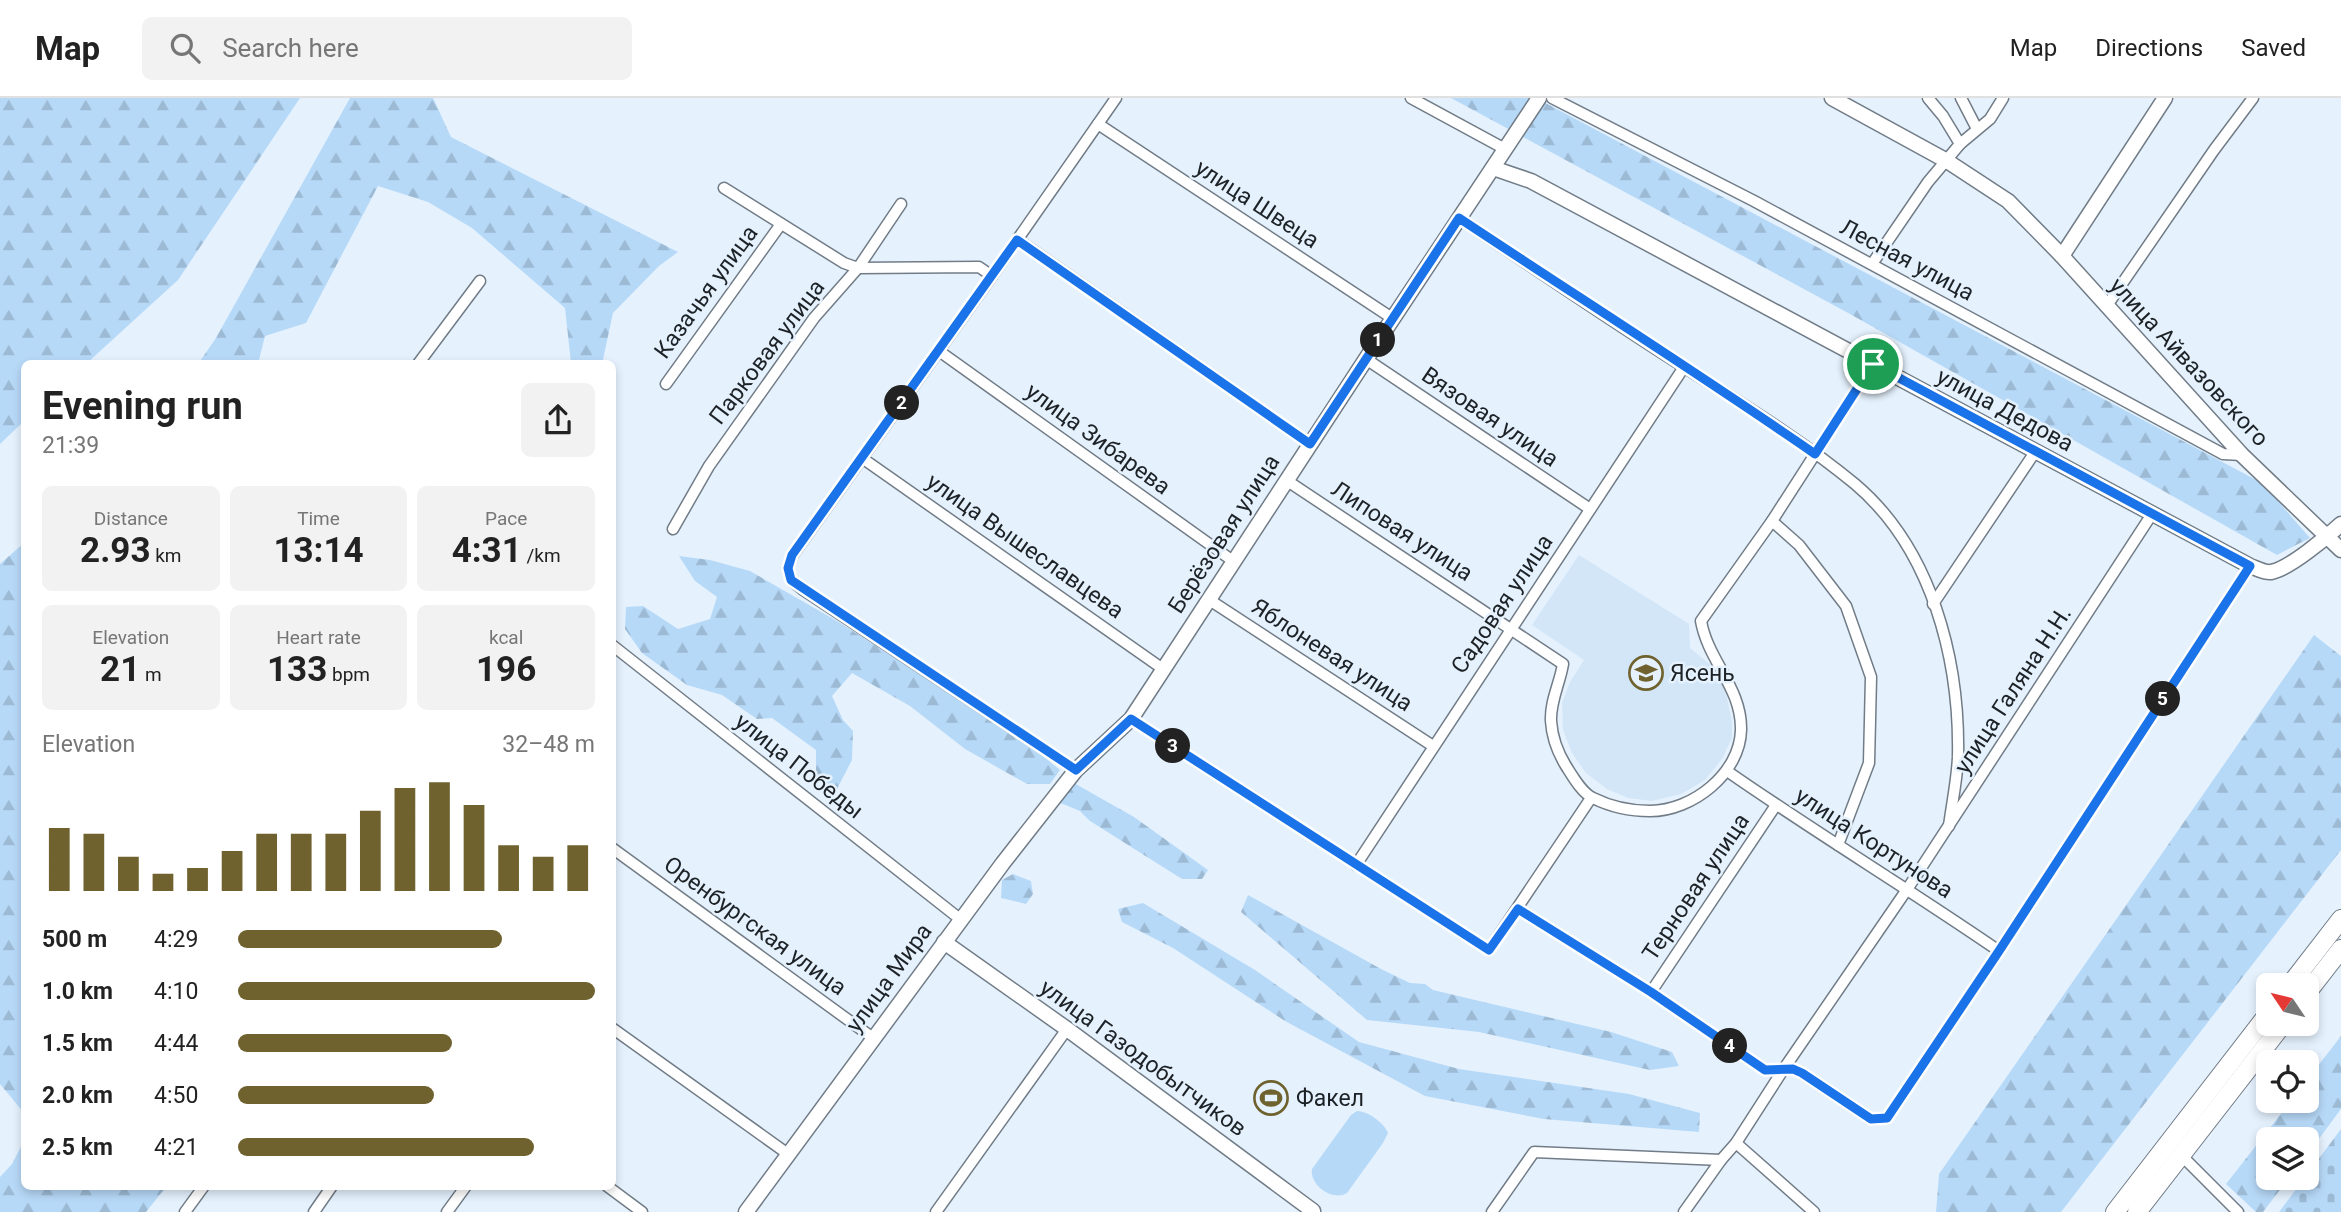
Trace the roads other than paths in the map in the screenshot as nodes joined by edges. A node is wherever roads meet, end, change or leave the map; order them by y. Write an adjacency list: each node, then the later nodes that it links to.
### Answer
1 (1116, 98): 11 (street)
2 (1411, 98): 14 (street)
3 (1539, 98): 14 (street, Берёзовая улица)
4 (1552, 98): 23 (street, Лесная улица)
5 (1832, 98): 15 (street, улица Айвазовского)
6 (1928, 98): 13 (street)
7 (1961, 98): 12 (street)
8 (2003, 98): 12 (street)
9 (2165, 98): 22 (street)
10 (2253, 98): 27 (street)
11 (1098, 124): 21 (street); 28 (street, улица Швеца)
12 (1977, 129): 13 (street)
13 (1960, 144): 15 (street)
14 (1506, 149): 16 (street, Берёзовая улица)
15 (1947, 161): 22 (street, улица Айвазовского); 23 (street)
16 (1493, 168): 19 (street, Берёзовая улица); 32 (street, улица Дедова)
17 (724, 188): 20 (street)
18 (901, 204): 24 (street, Парковая улица)
19 (1459, 218): 28 (street, Берёзовая улица); 33 (street)
20 (781, 224): 24 (street); 34 (street, Казачья улица)
21 (1017, 240): 25 (street); 35 (street)
22 (2062, 256): 27 (street, улица Айвазовского)
23 (1872, 264): 38 (street, Лесная улица)
24 (858, 268): 25 (street); 45 (street, Парковая улица)
25 (992, 276): 29 (street)
26 (480, 281): 31 (street)
27 (2106, 307): 38 (street, улица Айвазовского)
28 (1392, 318): 30 (street, Берёзовая улица)
29 (939, 351): 39 (street); 48 (street, улица Зибарева)
30 (1366, 359): 35 (street, Берёзовая улица); 41 (street, Вязовая улица)
31 (421, 360)
32 (1873, 364): 36 (street, улица Дедова); 37 (street)
33 (1684, 367): 37 (street); 41 (street, Садовая улица)
34 (666, 384)
35 (1310, 444): 40 (street, Берёзовая улица)
36 (2035, 453): 42 (street, улица Дедова); 51 (street)
37 (1815, 454): 43 (street); 51 (street)
38 (2242, 455): 46 (street, улица Айвазовского)
39 (862, 458): 54 (street, улица Вышеславцева); 58 (street)
40 (1286, 480): 48 (street, Берёзовая улица); 52 (street, Липовая улица)
41 (1590, 509): 52 (street, Садовая улица)
42 (2152, 514): 49 (street, улица Дедова); 61 (street, улица Галяна Н.Н.)
43 (1772, 522): 57 (street); 62 (street)
44 (2341, 524): 46 (street, улица Дедова)
45 (673, 530)
46 (2327, 537): 47 (street, улица Айвазовского); 49 (street, улица Дедова)
47 (2341, 550)
48 (1233, 561): 50 (street, Берёзовая улица)
49 (2250, 566): 71 (street)
50 (1208, 599): 54 (street, Берёзовая улица); 56 (street, Яблоневая улица)
51 (1933, 604): 61 (street)
52 (1510, 628): 56 (street, Садовая улица); 59 (street, Липовая улица)
53 (616, 648): 67 (street, улица Победы)
54 (1163, 669): 55 (street, Берёзовая улица)
55 (1131, 719): 58 (street, Берёзовая улица); 64 (street)
56 (1433, 746): 64 (street, Садовая улица)
57 (1727, 771): 59 (street); 60 (street, улица Кортунова)
58 (1074, 772): 67 (street, улица Мира)
59 (1591, 798): 66 (street)
60 (1776, 804): 62 (street, улица Кортунова); 74 (street, Терновая улица)
61 (1950, 826): 65 (street, улица Галяна Н.Н.)
62 (1838, 845): 65 (street, улица Кортунова)
63 (616, 851): 79 (street, Оренбургская улица)
64 (1356, 865): 66 (street)
65 (1908, 888): 71 (street, улица Кортунова); 80 (street, улица Галяна Н.Н.)
66 (1518, 909): 74 (street)
67 (960, 919): 69 (street, улица Мира)
68 (2341, 919): 72 (highway)
69 (944, 942): 75 (street, улица Газодобытчиков); 79 (street, улица Мира)
70 (2341, 949): 73 (highway)
71 (1999, 951): 80 (street)
72 (2299, 973)
73 (2319, 977)
74 (1651, 992): 80 (street)
75 (1067, 1029): 94 (street); 95 (street, улица Газодобытчиков)
76 (2256, 1030): 99 (highway)
77 (616, 1031): 82 (street)
78 (2274, 1036): 83 (highway)
79 (873, 1038): 82 (street, улица Мира)
80 (1783, 1070): 81 (street, улица Галяна Н.Н.)
81 (1736, 1143): 84 (street, улица Галяна Н.Н.); 98 (street)
82 (789, 1154): 93 (street, улица Мира)
83 (2181, 1155): 100 (highway); 101 (street)
84 (1721, 1160): 96 (street); 97 (street, улица Галяна Н.Н.)
85 (201, 1190): 89 (street)
86 (329, 1190): 90 (street)
87 (463, 1190): 91 (street)
88 (612, 1190): 92 (street)
89 (185, 1212)
90 (314, 1212)
91 (447, 1212)
92 (642, 1212)
93 (746, 1212)
94 (936, 1212)
95 (1313, 1212)
96 (1492, 1212)
97 (1684, 1212)
98 (1814, 1212)
99 (2115, 1212)
100 (2137, 1212)
101 (2238, 1212)

